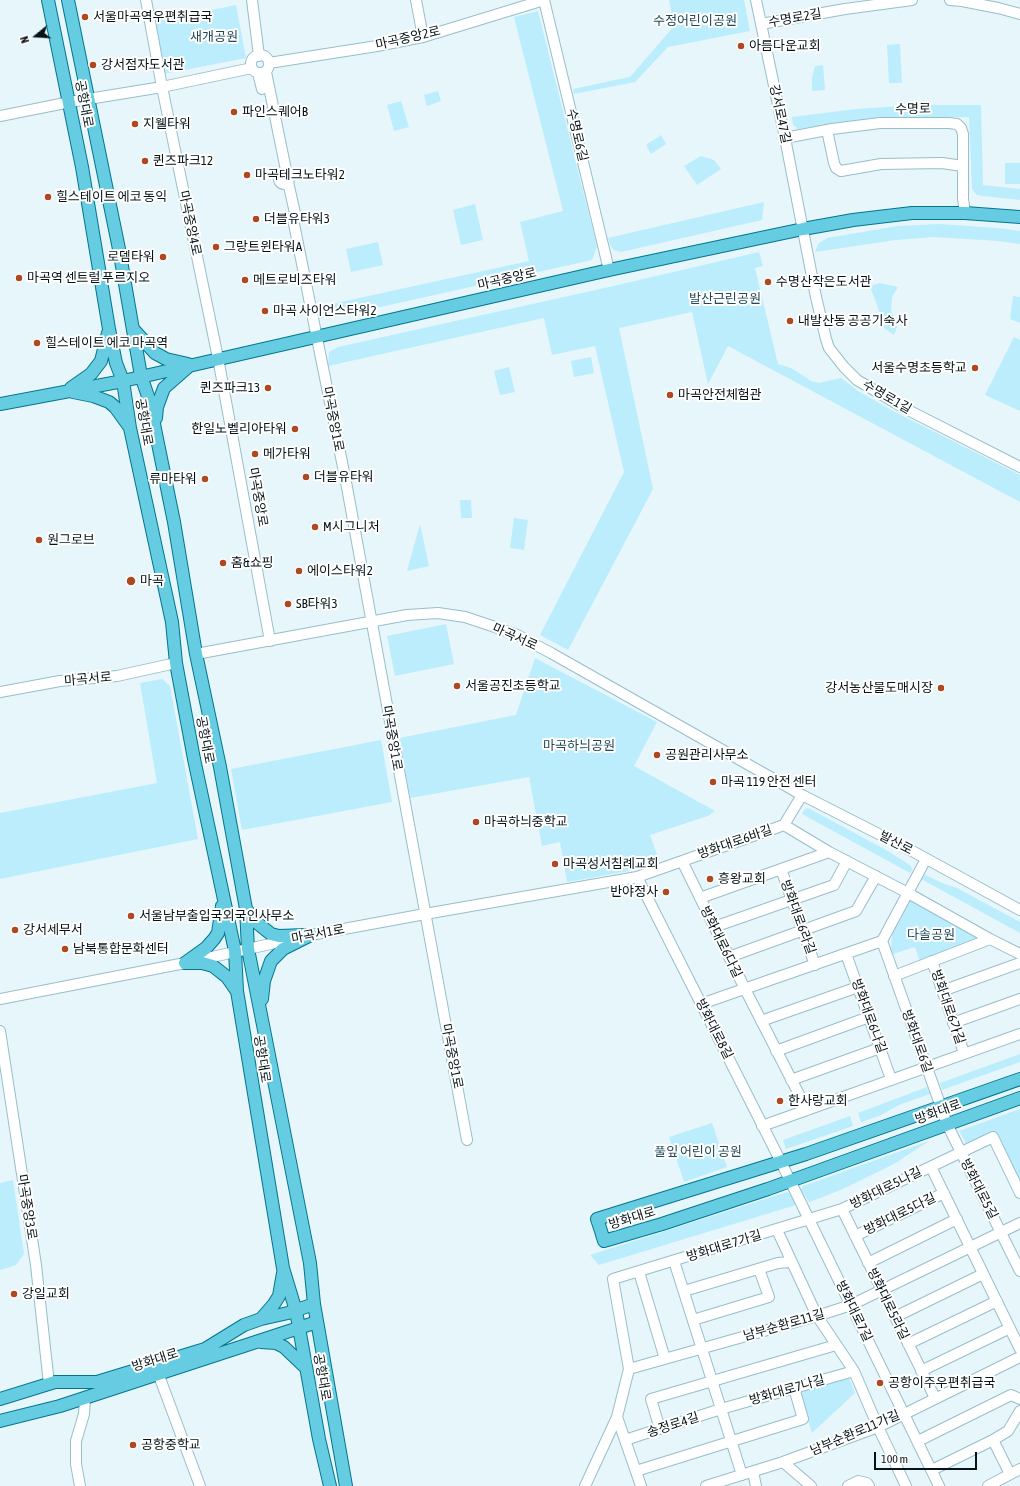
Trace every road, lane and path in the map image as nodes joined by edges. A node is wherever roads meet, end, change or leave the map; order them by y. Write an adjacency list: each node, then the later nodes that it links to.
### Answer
1 (48, 0): 17 (main road, 공항대로)
2 (68, 0): 16 (main road, 공항대로)
3 (146, 0): 15 (street, 마곡중앙4로)
4 (252, 0): 14 (street)
5 (416, 0): 13 (street)
6 (544, 0): 13 (street, 마곡중앙2로); 25 (street, 수명로6길)
7 (756, 0): 12 (street, 강서로47길)
8 (912, 0): 10 (street, 수명로2길)
9 (950, 0): 11 (street)
10 (876, 2): 12 (street, 수명로2길)
11 (1020, 14)
12 (761, 24): 20 (street, 강서로47길)
13 (422, 37): 14 (street, 마곡중앙2로)
14 (261, 69): 15 (street, 마곡중앙2로); 28 (street)
15 (162, 87): 16 (street); 29 (street, 마곡중앙4로)
16 (90, 99): 17 (street); 27 (main road, 공항대로)
17 (70, 102): 18 (street); 26 (main road, 공항대로)
18 (0, 114)
19 (827, 130): 20 (street, 수명로); 21 (street); 21 (street, 수명로)
20 (785, 138): 24 (street, 강서로47길)
21 (963, 166): 22 (street, 수명로)
22 (965, 213): 23 (main road); 24 (main road)
23 (1020, 217)
24 (803, 229): 25 (main road, 마곡중앙로); 37 (street, 수명로1길)
25 (609, 270): 28 (main road, 마곡중앙로)
26 (109, 329): 32 (main road, 공항대로); 33 (main road)
27 (134, 330): 30 (main road); 31 (main road, 공항대로)
28 (317, 336): 29 (main road, 마곡중앙로); 38 (street, 마곡중앙1로)
29 (218, 358): 30 (main road, 마곡중앙로); 39 (street, 마곡중앙로)
30 (191, 365): 31 (main road, 마곡중앙로); 36 (main road)
31 (141, 376): 32 (main road, 마곡중앙로); 36 (main road, 공항대로)
32 (123, 381): 33 (main road, 마곡중앙로); 35 (main road, 공항대로)
33 (67, 391): 34 (main road, 마곡중앙로); 35 (main road)
34 (0, 404)
35 (130, 428): 41 (main road, 공항대로)
36 (155, 429): 40 (main road, 공항대로)
37 (1020, 467)
38 (371, 622): 39 (street, 마곡서로); 43 (street, 마곡서로); 58 (street, 마곡중앙1로)
39 (270, 641): 40 (street, 마곡서로)
40 (196, 654): 56 (main road, 공항대로)
41 (176, 663): 42 (street, 마곡서로); 53 (main road, 공항대로)
42 (0, 692)
43 (802, 795): 44 (street); 46 (street, 발산로)
44 (784, 825): 45 (street, 방화대로6바길); 47 (street, 방화대로6바길)
45 (829, 852): 48 (street, 방화대로6바길); 49 (street)
46 (926, 859): 52 (street); 57 (street, 발산로)
47 (682, 861): 51 (street, 방화대로6바길); 54 (street, 방화대로6다길)
48 (847, 861): 50 (street, 방화대로6바길); 55 (street)
49 (780, 869): 54 (street); 55 (street, 방화대로6라길)
50 (876, 876): 52 (street, 방화대로6바길); 60 (street)
51 (637, 877): 58 (street, 마곡서1로); 80 (street, 방화대로8길)
52 (908, 893): 62 (street, 방화대로6바길); 63 (street)
53 (223, 897): 65 (main road, 공항대로); 70 (main road)
54 (700, 898): 59 (street, 방화대로6다길)
55 (792, 900): 59 (street); 60 (street, 방화대로6라길)
56 (246, 909): 61 (main road); 64 (main road, 공항대로)
57 (1020, 910)
58 (425, 914): 61 (street, 마곡서1로); 99 (street, 마곡중앙1로)
59 (714, 927): 68 (street, 방화대로6다길)
60 (802, 930): 68 (street); 72 (street, 방화대로6라길)
61 (312, 935): 64 (street, 마곡서1로); 81 (main road)
62 (990, 939): 67 (street, 방화대로6바길); 69 (street)
63 (882, 941): 66 (street, 방화대로6라길); 73 (street, 방화대로6길)
64 (248, 949): 65 (street, 마곡서1로); 81 (main road, 공항대로)
65 (235, 951): 70 (street, 마곡서1로); 76 (main road, 공항대로)
66 (846, 954): 72 (street, 방화대로6라길); 74 (street, 방화대로6나길)
67 (1020, 954)
68 (729, 957): 75 (street, 방화대로6다길)
69 (932, 962): 73 (street); 77 (street, 방화대로6가길)
70 (185, 963): 76 (main road); 78 (street, 마곡서1로)
71 (1020, 963): 77 (street)
72 (815, 965): 75 (street, 방화대로6라길)
73 (894, 976): 90 (street, 방화대로6길)
74 (858, 986): 82 (street, 방화대로6나길); 83 (street)
75 (745, 989): 80 (street, 방화대로6라길); 83 (street, 방화대로6다길)
76 (237, 991): 117 (main road, 공항대로)
77 (942, 991): 84 (street, 방화대로6가길)
78 (0, 999)
79 (1020, 999): 84 (street)
80 (701, 1004): 98 (street, 방화대로8길)
81 (261, 1011): 125 (main road, 공항대로)
82 (869, 1017): 87 (street, 방화대로6나길); 88 (street)
83 (761, 1021): 88 (street, 방화대로6다길)
84 (953, 1023): 89 (street, 방화대로6가길)
85 (0, 1031): 148 (street, 마곡중앙3로)
86 (1020, 1034): 89 (street, 방화대로6가길)
87 (880, 1048): 91 (street, 방화대로6나길); 93 (street)
88 (776, 1051): 93 (street, 방화대로6다길)
89 (964, 1054): 90 (street, 방화대로6가길)
90 (926, 1067): 91 (street); 95 (street, 방화대로6길)
91 (891, 1079): 96 (street)
92 (1020, 1079): 95 (main road, 방화대로)
93 (792, 1080): 96 (street, 방화대로6다길)
94 (1020, 1098): 97 (main road, 방화대로)
95 (940, 1107): 97 (street, 방화대로5길); 101 (main road, 방화대로)
96 (807, 1110): 98 (street)
97 (947, 1124): 100 (street, 방화대로5길); 103 (main road, 방화대로)
98 (762, 1126): 101 (street, 방화대로8길)
99 (467, 1140)
100 (961, 1152): 102 (street, 방화대로5나길); 105 (street, 방화대로5나길); 111 (street, 방화대로5길)
101 (781, 1162): 103 (street, 방화대로8길); 103 (main road, 방화대로)
102 (931, 1167): 104 (street, 방화대로5다길); 106 (street, 방화대로5나길)
103 (790, 1181): 108 (street, 방화대로7길)
104 (944, 1193): 107 (street, 방화대로5다길); 112 (street, 방화대로5다길)
105 (1020, 1193)
106 (842, 1209): 108 (street, 방화대로5나길); 112 (street, 방화대로5라길)
107 (957, 1219): 113 (street, 방화대로5다길); 116 (street)
108 (809, 1220): 110 (street, 방화대로7가길); 126 (street, 방화대로7길)
109 (1020, 1223): 111 (street, 남부순환로11길)
110 (777, 1230): 114 (street, 방화대로7가길); 115 (street)
111 (1001, 1232): 113 (street, 남부순환로11길); 119 (street, 방화대로5길)
112 (855, 1236): 116 (street, 방화대로5라길)
113 (970, 1247): 121 (street, 방화대로5다길); 122 (street, 남부순환로11길)
114 (674, 1261): 120 (street, 방화대로7가길); 123 (street)
115 (791, 1262): 118 (street); 128 (street)
116 (868, 1263): 122 (street, 방화대로5라길)
117 (283, 1268): 127 (main road, 공항대로); 130 (main road)
118 (759, 1269): 123 (street); 131 (street)
119 (1020, 1271)
120 (639, 1272): 141 (street); 143 (street, 방화대로7가길)
121 (983, 1274): 124 (street, 방화대로5다길); 129 (street)
122 (881, 1290): 126 (street, 남부순환로11길); 129 (street, 방화대로5라길)
123 (684, 1291): 131 (street)
124 (997, 1301): 134 (street, 방화대로5다길); 137 (street)
125 (314, 1304): 127 (main road, 방화대로); 132 (main road, 공항대로)
126 (851, 1305): 128 (street, 남부순환로11길); 156 (street, 방화대로7길)
127 (296, 1310): 130 (main road, 방화대로); 133 (main road, 공항대로)
128 (816, 1316): 136 (street); 139 (street, 남부순환로11길)
129 (895, 1317): 137 (street, 방화대로5라길)
130 (261, 1319): 148 (main road, 방화대로)
131 (693, 1320): 139 (street)
132 (317, 1322): 133 (main road, 방화대로); 175 (main road, 공항대로)
133 (299, 1327): 135 (main road, 방화대로); 142 (main road, 공항대로)
134 (1010, 1328): 138 (street, 방화대로5다길); 145 (street)
135 (256, 1342): 142 (main road); 146 (main road, 방화대로)
136 (836, 1344): 144 (street); 147 (street)
137 (908, 1344): 145 (street, 방화대로5라길)
138 (1020, 1348)
139 (702, 1349): 141 (street, 남부순환로11길); 147 (street)
140 (1020, 1356): 151 (street, 남부순환로11가길)
141 (666, 1359): 143 (street, 남부순환로11길)
142 (306, 1368): 174 (main road, 공항대로)
143 (629, 1369): 157 (street, 방화대로7가길)
144 (854, 1371): 149 (street, 방화대로7나길); 159 (street)
145 (921, 1371): 151 (street, 방화대로5라길)
146 (158, 1373): 150 (main road, 방화대로); 173 (street)
147 (712, 1381): 154 (street); 160 (street)
148 (49, 1384): 152 (main road, 방화대로)
149 (794, 1388): 154 (street, 방화대로7나길); 164 (street)
150 (85, 1398): 158 (main road, 방화대로); 172 (street)
151 (934, 1398): 156 (street, 남부순환로11가길)
152 (0, 1399)
153 (1020, 1399): 163 (street)
154 (721, 1410): 160 (street, 송정로4길); 164 (street)
155 (1020, 1412): 162 (street)
156 (904, 1413): 159 (street, 남부순환로11가길); 163 (street, 방화대로7길)
157 (617, 1417): 161 (street); 176 (street, 방화대로7가길)
158 (0, 1421)
159 (878, 1427): 165 (street, 남부순환로11가길); 183 (street)
160 (660, 1429): 161 (street, 송정로4길)
161 (625, 1440): 168 (street)
162 (993, 1440): 167 (street); 170 (street)
163 (918, 1441): 167 (street, 방화대로7길)
164 (731, 1442): 168 (street); 171 (street)
165 (783, 1462): 169 (street, 남부순환로11가길); 180 (street)
166 (1020, 1469): 170 (street)
167 (932, 1470): 184 (street, 방화대로7길)
168 (636, 1471): 177 (street)
169 (753, 1472): 171 (street, 남부순환로11가길); 179 (street)
170 (1010, 1474): 185 (street)
171 (742, 1475): 178 (street, 남부순환로11가길)
172 (80, 1486)
173 (200, 1486)
174 (330, 1486)
175 (346, 1486)
176 (585, 1486)
177 (641, 1486)
178 (706, 1486)
179 (756, 1486)
180 (811, 1486)
181 (848, 1486): 182 (street)
182 (869, 1486)
183 (906, 1486)
184 (940, 1486)
185 (988, 1486)

